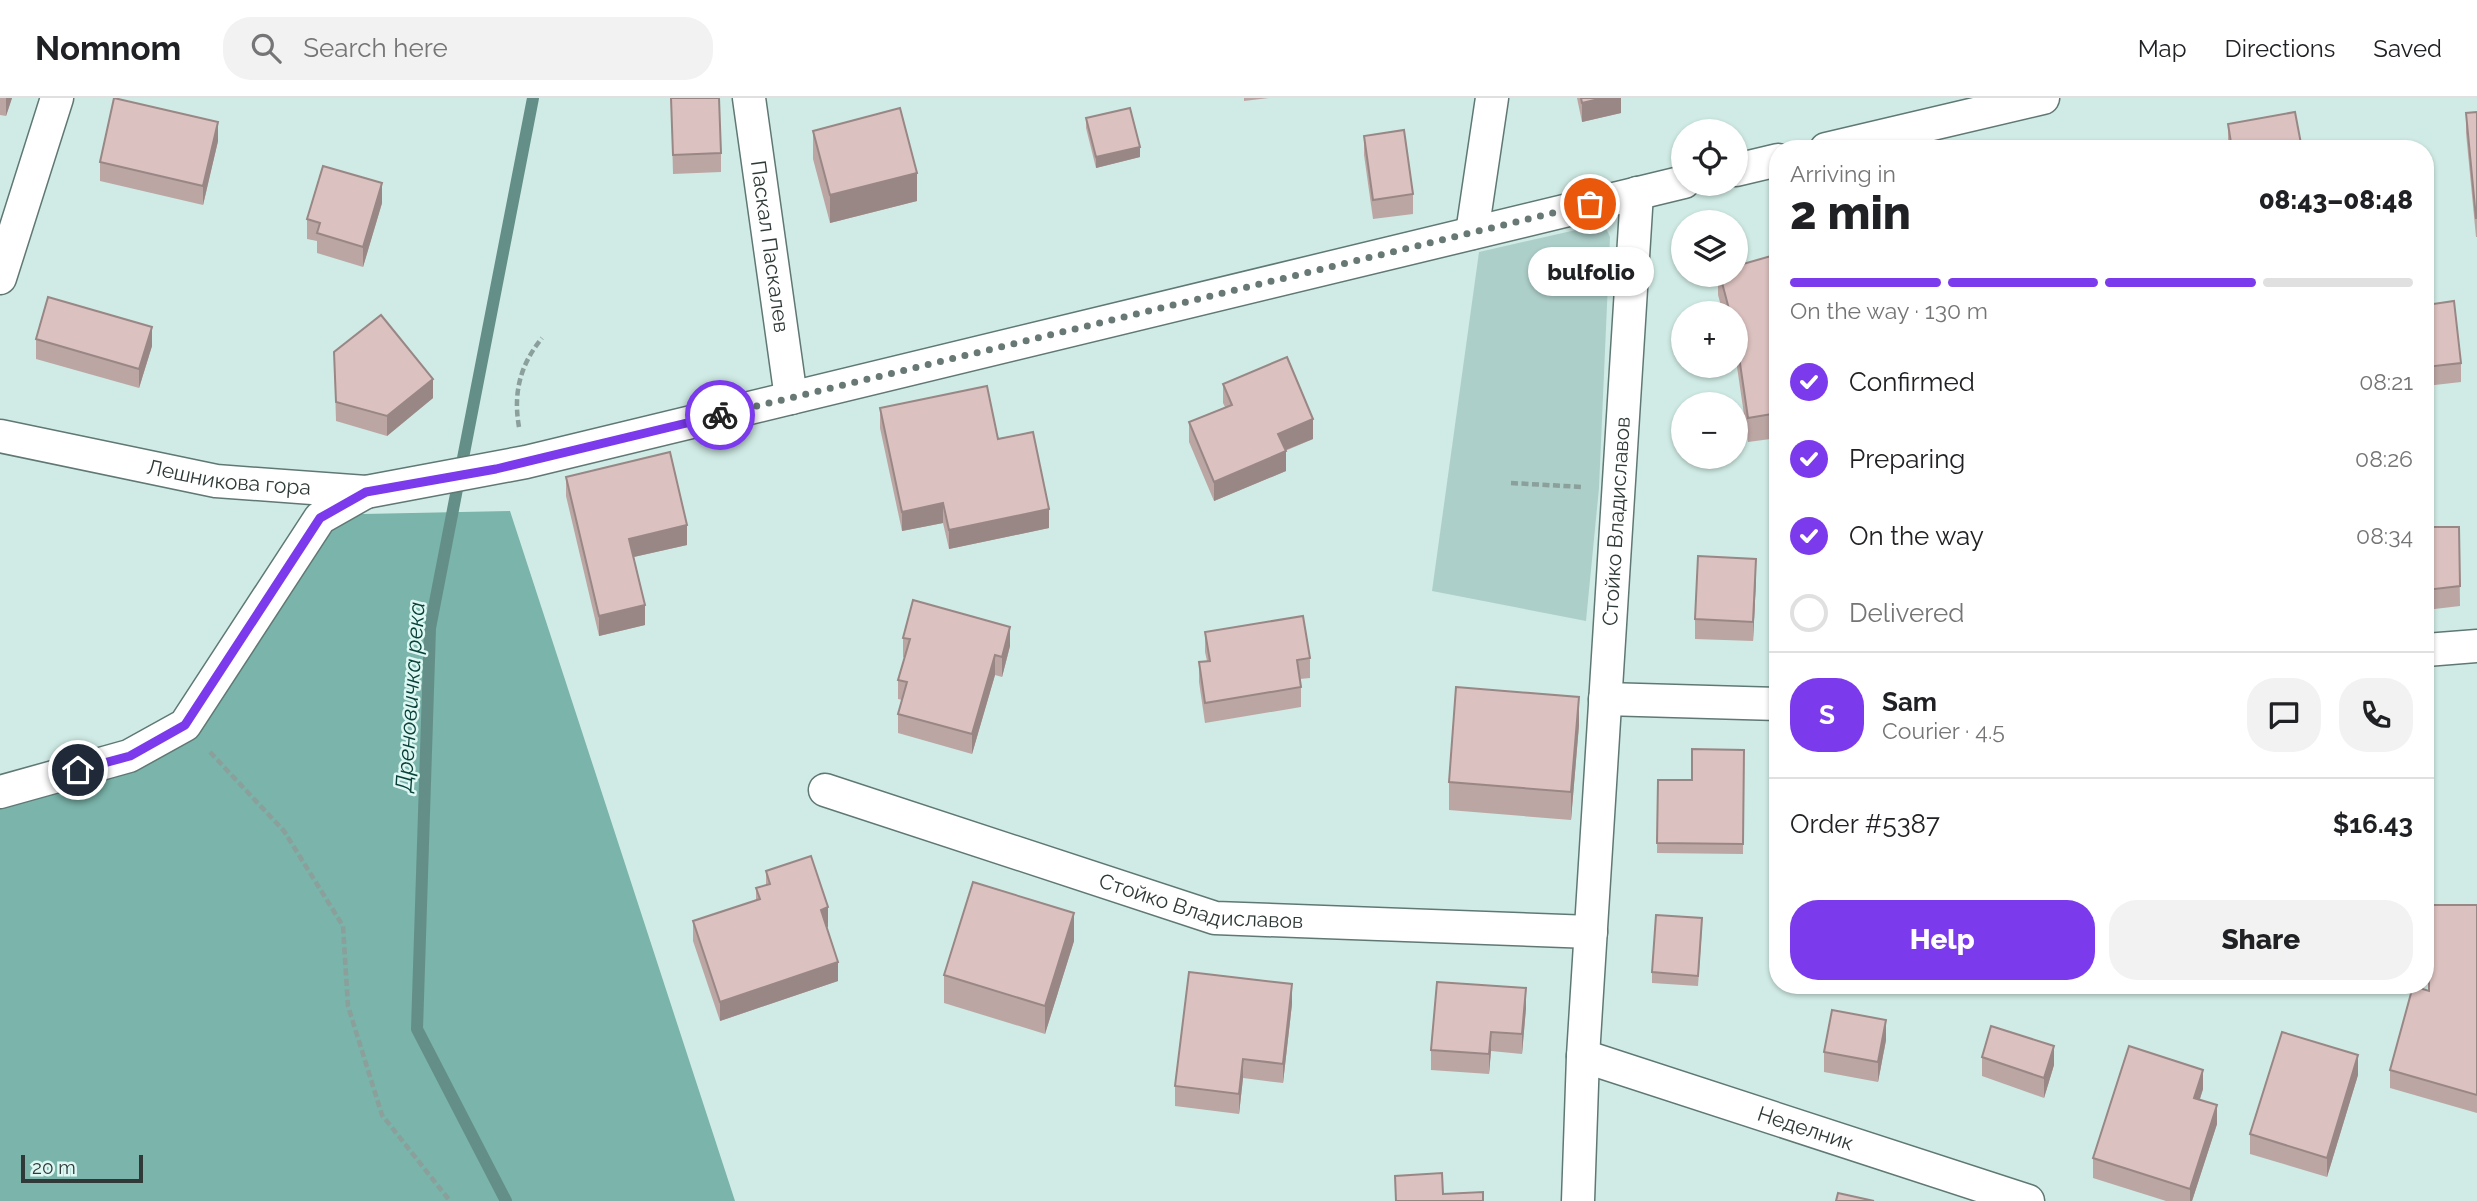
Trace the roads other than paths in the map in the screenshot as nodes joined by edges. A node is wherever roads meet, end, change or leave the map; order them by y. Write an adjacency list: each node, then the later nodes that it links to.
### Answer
1 (57, 98): 11 (street)
2 (749, 98): 12 (street, Паскал Паскалев)
3 (1492, 98): 10 (street)
4 (2042, 98): 5 (street)
5 (1864, 140)
6 (1769, 162): 7 (street)
7 (1748, 167)
8 (1671, 185): 9 (street, Лешникова гора)
9 (1637, 193): 10 (street, Лешникова гора); 17 (street, Стойко Владиславов)
10 (1472, 233): 12 (street, Лешникова гора)
11 (0, 278)
12 (791, 398): 14 (street, Лешникова гора)
13 (0, 436): 14 (street, Лешникова гора)
14 (366, 492): 20 (street)
15 (2477, 646): 16 (street)
16 (2434, 649)
17 (1605, 699): 18 (street); 21 (street, Стойко Владиславов)
18 (1769, 704)
19 (825, 789): 21 (street, Стойко Владиславов)
20 (0, 792)
21 (1591, 932): 22 (street, Стойко Владиславов)
22 (1583, 1056): 23 (street, Стойко Владиславов); 24 (street, Неделник)
23 (1578, 1201)
24 (2028, 1201)

